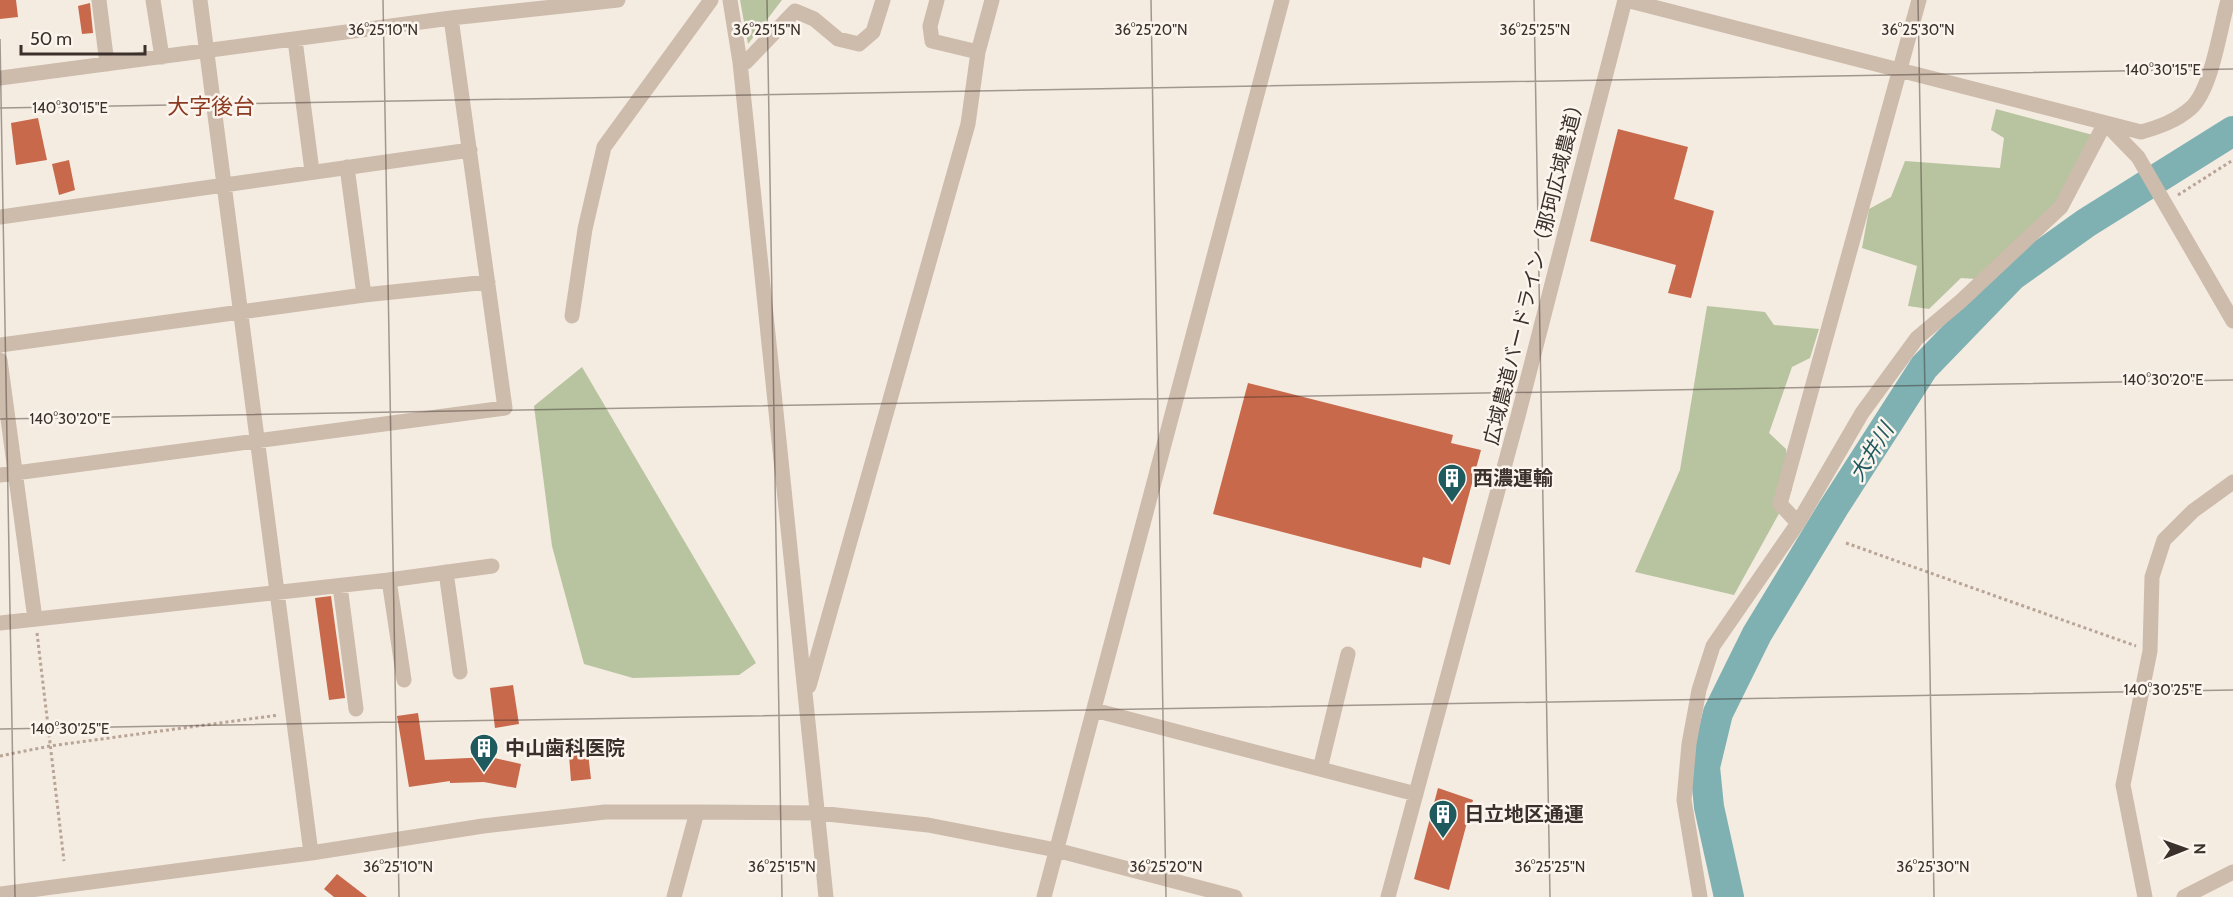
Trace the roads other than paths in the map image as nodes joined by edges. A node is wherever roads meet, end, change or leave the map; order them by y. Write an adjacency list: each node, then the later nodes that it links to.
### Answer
1 (99, 0): 22 (street)
2 (153, 0): 20 (street)
3 (200, 0): 18 (street)
4 (462, 0): 16 (street)
5 (618, 0): 15 (street)
6 (711, 0): 34 (street)
7 (730, 0): 21 (street)
8 (883, 0): 21 (street)
9 (938, 0): 19 (street)
10 (992, 0): 19 (street)
11 (1282, 0): 54 (street)
12 (1625, 0): 23 (street); 56 (street, 広域農道バードライン（那珂広域農道）)
13 (1919, 0): 23 (street)
14 (2228, 0): 25 (street)
15 (547, 4): 16 (street)
16 (458, 17): 17 (street); 26 (street)
17 (295, 40): 18 (street); 28 (street)
18 (206, 51): 20 (street); 29 (street)
19 (978, 52): 52 (street)
20 (162, 57): 22 (street)
21 (740, 62): 52 (street)
22 (107, 64): 24 (street)
23 (1901, 70): 25 (street); 41 (street)
24 (0, 78)
25 (2105, 123): 35 (street); 41 (street)
26 (470, 150): 27 (street); 31 (street)
27 (347, 166): 28 (street); 32 (street)
28 (312, 171): 29 (street)
29 (224, 183): 30 (street); 33 (street)
30 (0, 217)
31 (488, 282): 32 (street); 38 (street)
32 (364, 295): 33 (street)
33 (241, 312): 36 (street); 38 (street)
34 (572, 316)
35 (2233, 321)
36 (0, 345)
37 (0, 360): 39 (street)
38 (257, 441): 39 (street); 46 (street)
39 (8, 474): 47 (street)
40 (2232, 485): 69 (street)
41 (1798, 523): 68 (street)
42 (492, 566): 43 (street)
43 (446, 572): 44 (street); 50 (street)
44 (390, 580): 45 (street); 51 (street)
45 (340, 586): 46 (street); 53 (street)
46 (277, 591): 47 (street); 60 (street)
47 (35, 620): 48 (street)
48 (0, 624)
49 (1348, 654): 55 (street)
50 (460, 672)
51 (404, 680)
52 (807, 706): 58 (street)
53 (356, 709)
54 (1094, 710): 55 (street); 59 (street)
55 (1320, 769): 56 (street)
56 (1416, 794): 67 (street, 広域農道バードライン（那珂広域農道）)
57 (697, 812): 58 (street); 60 (street); 63 (street)
58 (819, 813): 59 (street); 64 (street)
59 (1056, 850): 65 (street); 66 (street)
60 (311, 853): 62 (street)
61 (2233, 872): 70 (street)
62 (0, 894)
63 (674, 897)
64 (826, 897)
65 (1044, 897)
66 (1235, 897)
67 (1388, 897)
68 (1700, 897)
69 (2145, 897)
70 (2184, 897)

